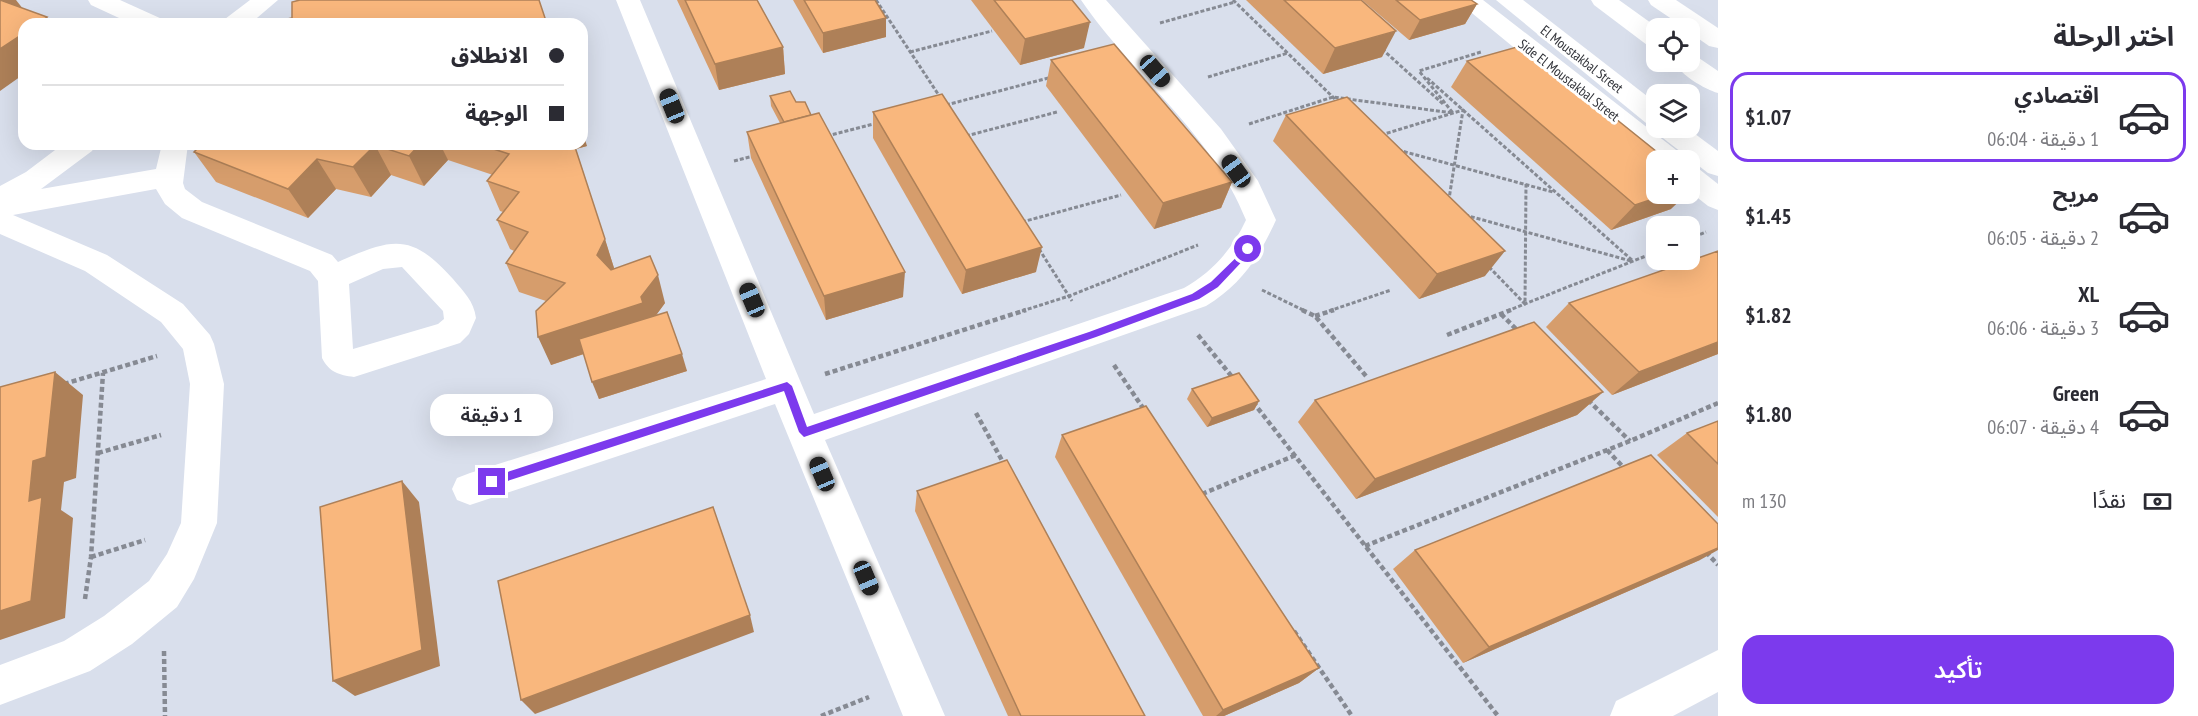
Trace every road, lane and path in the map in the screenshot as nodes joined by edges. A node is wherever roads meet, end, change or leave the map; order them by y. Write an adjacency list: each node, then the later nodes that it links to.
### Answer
1 (100, 0): 10 (street)
2 (266, 0): 11 (street)
3 (628, 0): 45 (street)
4 (1093, 0): 14 (street)
5 (1468, 0): 15 (street, Side El Moustakbal Street)
6 (1508, 0): 28 (street, El Moustakbal Street)
7 (1603, 0): 13 (street)
8 (1660, 0): 16 (street)
9 (1234, 1): 14 (path); 19 (path)
10 (140, 18)
11 (242, 18)
12 (992, 31): 18 (path)
13 (1646, 32)
14 (1122, 33): 24 (street)
15 (1519, 40): 20 (path); 41 (street, Side El Moustakbal Street)
16 (1718, 40)
17 (1377, 45): 31 (path)
18 (910, 52)
19 (1288, 53): 24 (path); 25 (path)
20 (1419, 71): 29 (path); 31 (path)
21 (1700, 71): 23 (street)
22 (1059, 75): 26 (path)
23 (1718, 84)
24 (1170, 88): 34 (street)
25 (1333, 97): 27 (path); 31 (path); 34 (path)
26 (945, 105)
27 (1341, 105)
28 (1646, 109)
29 (1463, 110): 31 (path); 43 (path); 49 (path)
30 (1057, 112): 33 (path)
31 (1453, 113): 35 (path)
32 (877, 123): 36 (path)
33 (965, 136)
34 (1211, 136): 56 (street)
35 (1376, 137)
36 (821, 138)
37 (1682, 138): 44 (street)
38 (1388, 147): 43 (path)
39 (74, 150): 51 (street)
40 (174, 150): 46 (street)
41 (1657, 150)
42 (754, 155): 45 (path)
43 (1454, 165): 47 (path); 54 (path)
44 (1718, 166)
45 (698, 170): 78 (street)
46 (168, 177): 53 (street); 64 (street)
47 (1526, 184): 49 (path); 59 (path)
48 (1700, 185): 52 (street)
49 (1556, 192): 61 (path)
50 (1121, 195): 58 (path)
51 (0, 199)
52 (1718, 199)
53 (0, 207)
54 (1447, 210)
55 (1458, 213): 59 (path)
56 (1262, 220): 63 (street); 78 (path)
57 (0, 222): 72 (street)
58 (1022, 222)
59 (1526, 231): 61 (path); 67 (path)
60 (1646, 256): 61 (path)
61 (1633, 261): 67 (path)
62 (1485, 263): 67 (path)
63 (1227, 273): 66 (street); 69 (path)
64 (333, 278)
65 (1391, 290): 69 (path)
66 (1173, 304): 75 (street); 76 (path)
67 (1526, 304): 68 (path)
68 (1501, 314): 70 (path); 71 (path)
69 (1316, 316): 74 (path)
70 (1447, 334)
71 (1525, 338)
72 (198, 344): 73 (path); 82 (street)
73 (103, 373): 77 (path); 86 (path)
74 (1366, 376)
75 (958, 381): 83 (street); 88 (path)
76 (1238, 384)
77 (57, 386)
78 (787, 386): 83 (street); 90 (street)
79 (1245, 393): 87 (path)
80 (1581, 393): 84 (path)
81 (1718, 403): 84 (path)
82 (205, 422): 86 (path); 95 (street)
83 (804, 432): 98 (street)
84 (1630, 441): 85 (path)
85 (1607, 450): 89 (path); 92 (path)
86 (98, 453): 96 (path)
87 (1296, 455): 91 (path); 92 (path)
88 (1010, 475)
89 (1631, 475)
90 (470, 489)
91 (1202, 494)
92 (1365, 546): 103 (path)
93 (1702, 548): 94 (path)
94 (1718, 565)
95 (163, 594): 96 (street); 100 (path)
96 (76, 657): 99 (street)
97 (1718, 670): 104 (street)
98 (909, 681): 101 (path); 102 (street)
99 (0, 686)
100 (165, 716)
101 (821, 716)
102 (924, 716)
103 (1498, 716)
104 (1631, 716)

